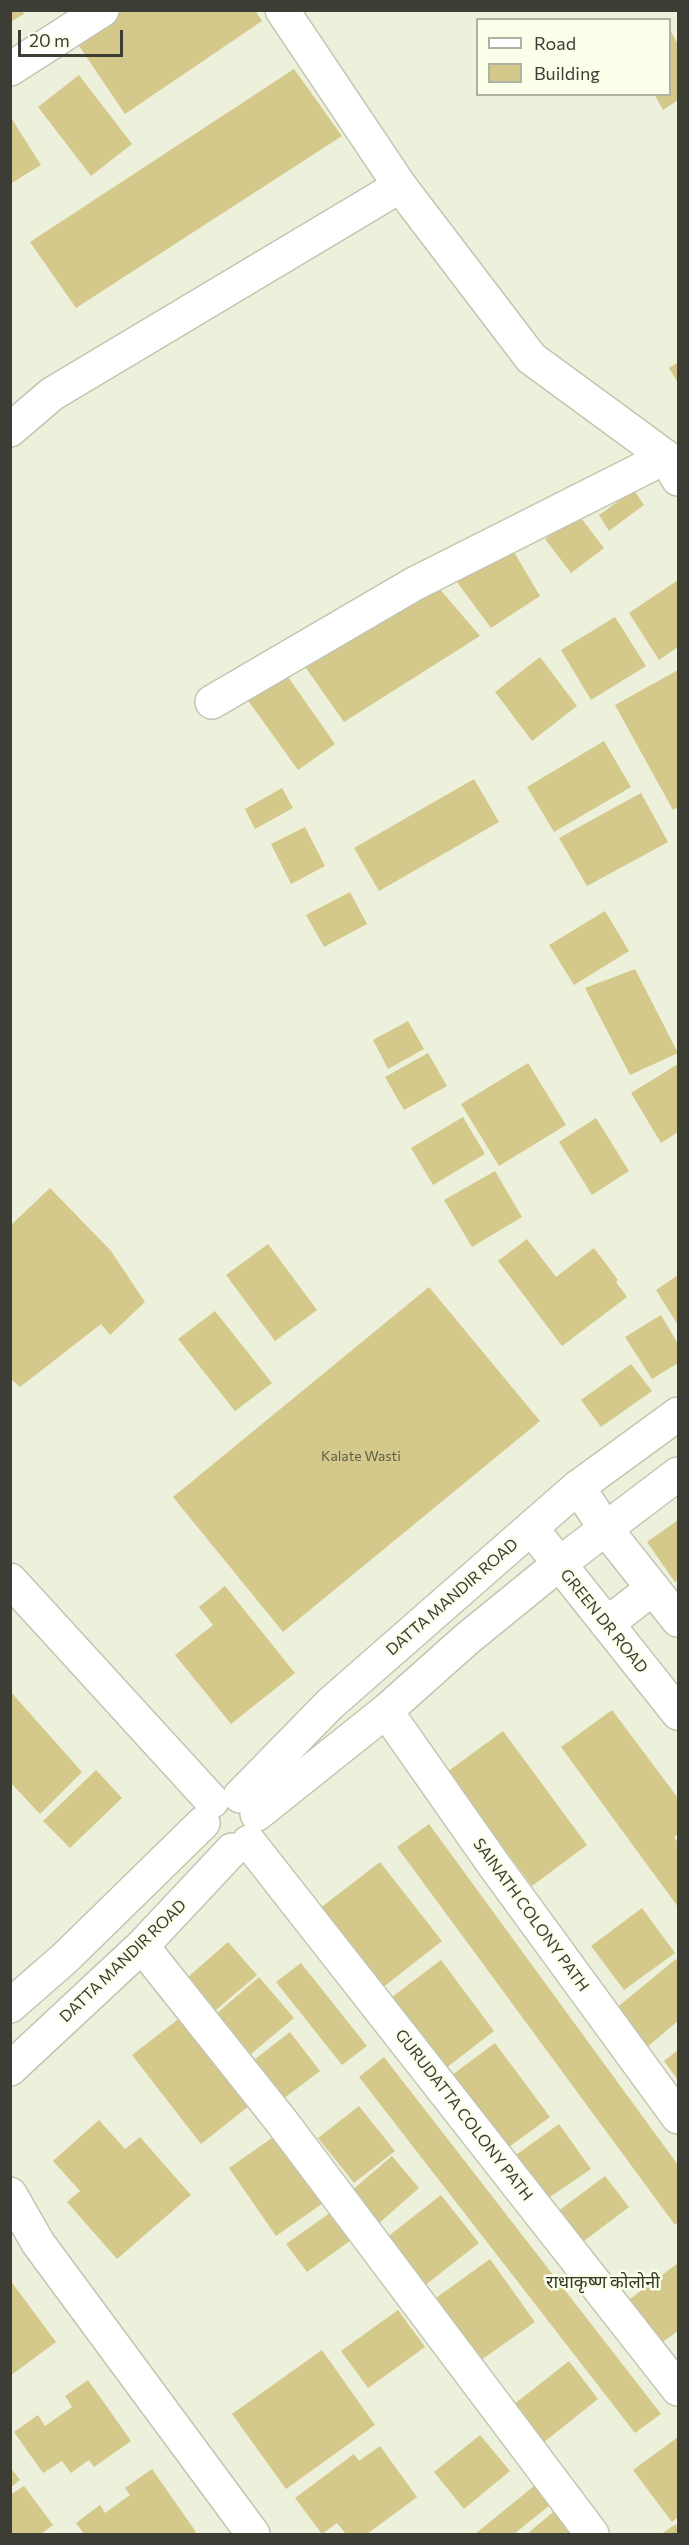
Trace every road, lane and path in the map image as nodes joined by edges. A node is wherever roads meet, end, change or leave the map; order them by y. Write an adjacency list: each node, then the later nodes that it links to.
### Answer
1 (102, 10): 3 (street)
2 (282, 10): 4 (street)
3 (10, 69)
4 (400, 186): 5 (street); 6 (street)
5 (10, 430)
6 (672, 468): 7 (street)
7 (212, 702)
8 (678, 1414): 10 (street, DATTA MANDIR ROAD)
9 (678, 1474): 12 (street, DATTA MANDIR ROAD)
10 (578, 1487): 11 (street, DATTA MANDIR ROAD); 12 (street)
11 (531, 1528): 13 (street, GREEN DR ROAD); 20 (street, DATTA MANDIR ROAD)
12 (605, 1528): 13 (street, DATTA MANDIR ROAD); 15 (street)
13 (559, 1564): 17 (street, GREEN DR ROAD); 18 (street, DATTA MANDIR ROAD)
14 (10, 1580): 20 (street, GURUDATTA COLONY PATH)
15 (653, 1588): 16 (street); 17 (street)
16 (678, 1620)
17 (607, 1624): 19 (street, GREEN DR ROAD)
18 (386, 1711): 20 (street, DATTA MANDIR ROAD); 24 (street, SAINATH COLONY PATH)
19 (678, 1713)
20 (232, 1821): 21 (street, DATTA MANDIR ROAD); 22 (street, DATTA MANDIR ROAD); 26 (street, GURUDATTA COLONY PATH)
21 (142, 1946): 23 (street, DATTA MANDIR ROAD); 28 (street)
22 (10, 2006)
23 (10, 2069)
24 (678, 2117)
25 (10, 2193): 27 (street)
26 (678, 2389)
27 (253, 2535)
28 (592, 2535)

